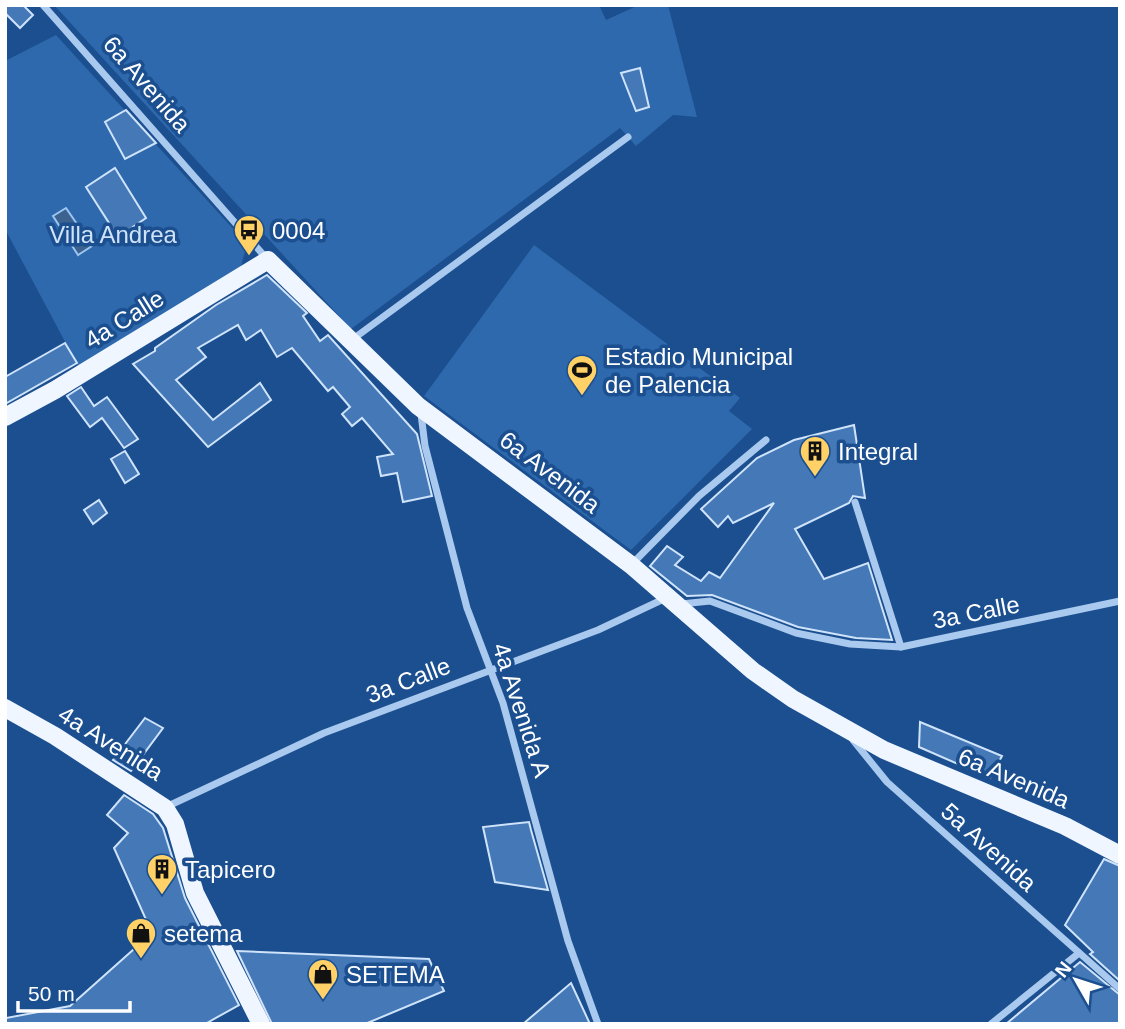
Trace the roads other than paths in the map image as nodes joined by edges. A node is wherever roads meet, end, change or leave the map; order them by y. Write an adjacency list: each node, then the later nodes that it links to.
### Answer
1 (43, 5): 3 (street, 6a Avenida)
2 (628, 136): 4 (street)
3 (268, 260): 4 (main road, 6a Avenida); 6 (main road, 4a Calle)
4 (350, 342): 5 (main road, 6a Avenida)
5 (418, 407): 9 (main road, 6a Avenida); 13 (street, 4a Avenida A)
6 (5, 417)
7 (765, 440): 9 (street)
8 (855, 502): 12 (street)
9 (631, 565): 10 (main road, 6a Avenida)
10 (673, 600): 12 (street, 3a Calle); 13 (street, 3a Calle); 15 (main road, 6a Avenida)
11 (1120, 601): 12 (street, 3a Calle)
12 (901, 647)
13 (491, 668): 16 (street, 3a Calle); 21 (street, 4a Avenida A)
14 (5, 708): 16 (main road, 4a Avenida)
15 (840, 728): 17 (main road, 6a Avenida); 18 (street, 5a Avenida)
16 (165, 808): 20 (main road, 4a Avenida)
17 (1120, 855)
18 (1079, 953): 19 (street, 5a Avenida); 22 (street)
19 (1120, 989)
20 (261, 1024)
21 (598, 1024)
22 (991, 1024)

